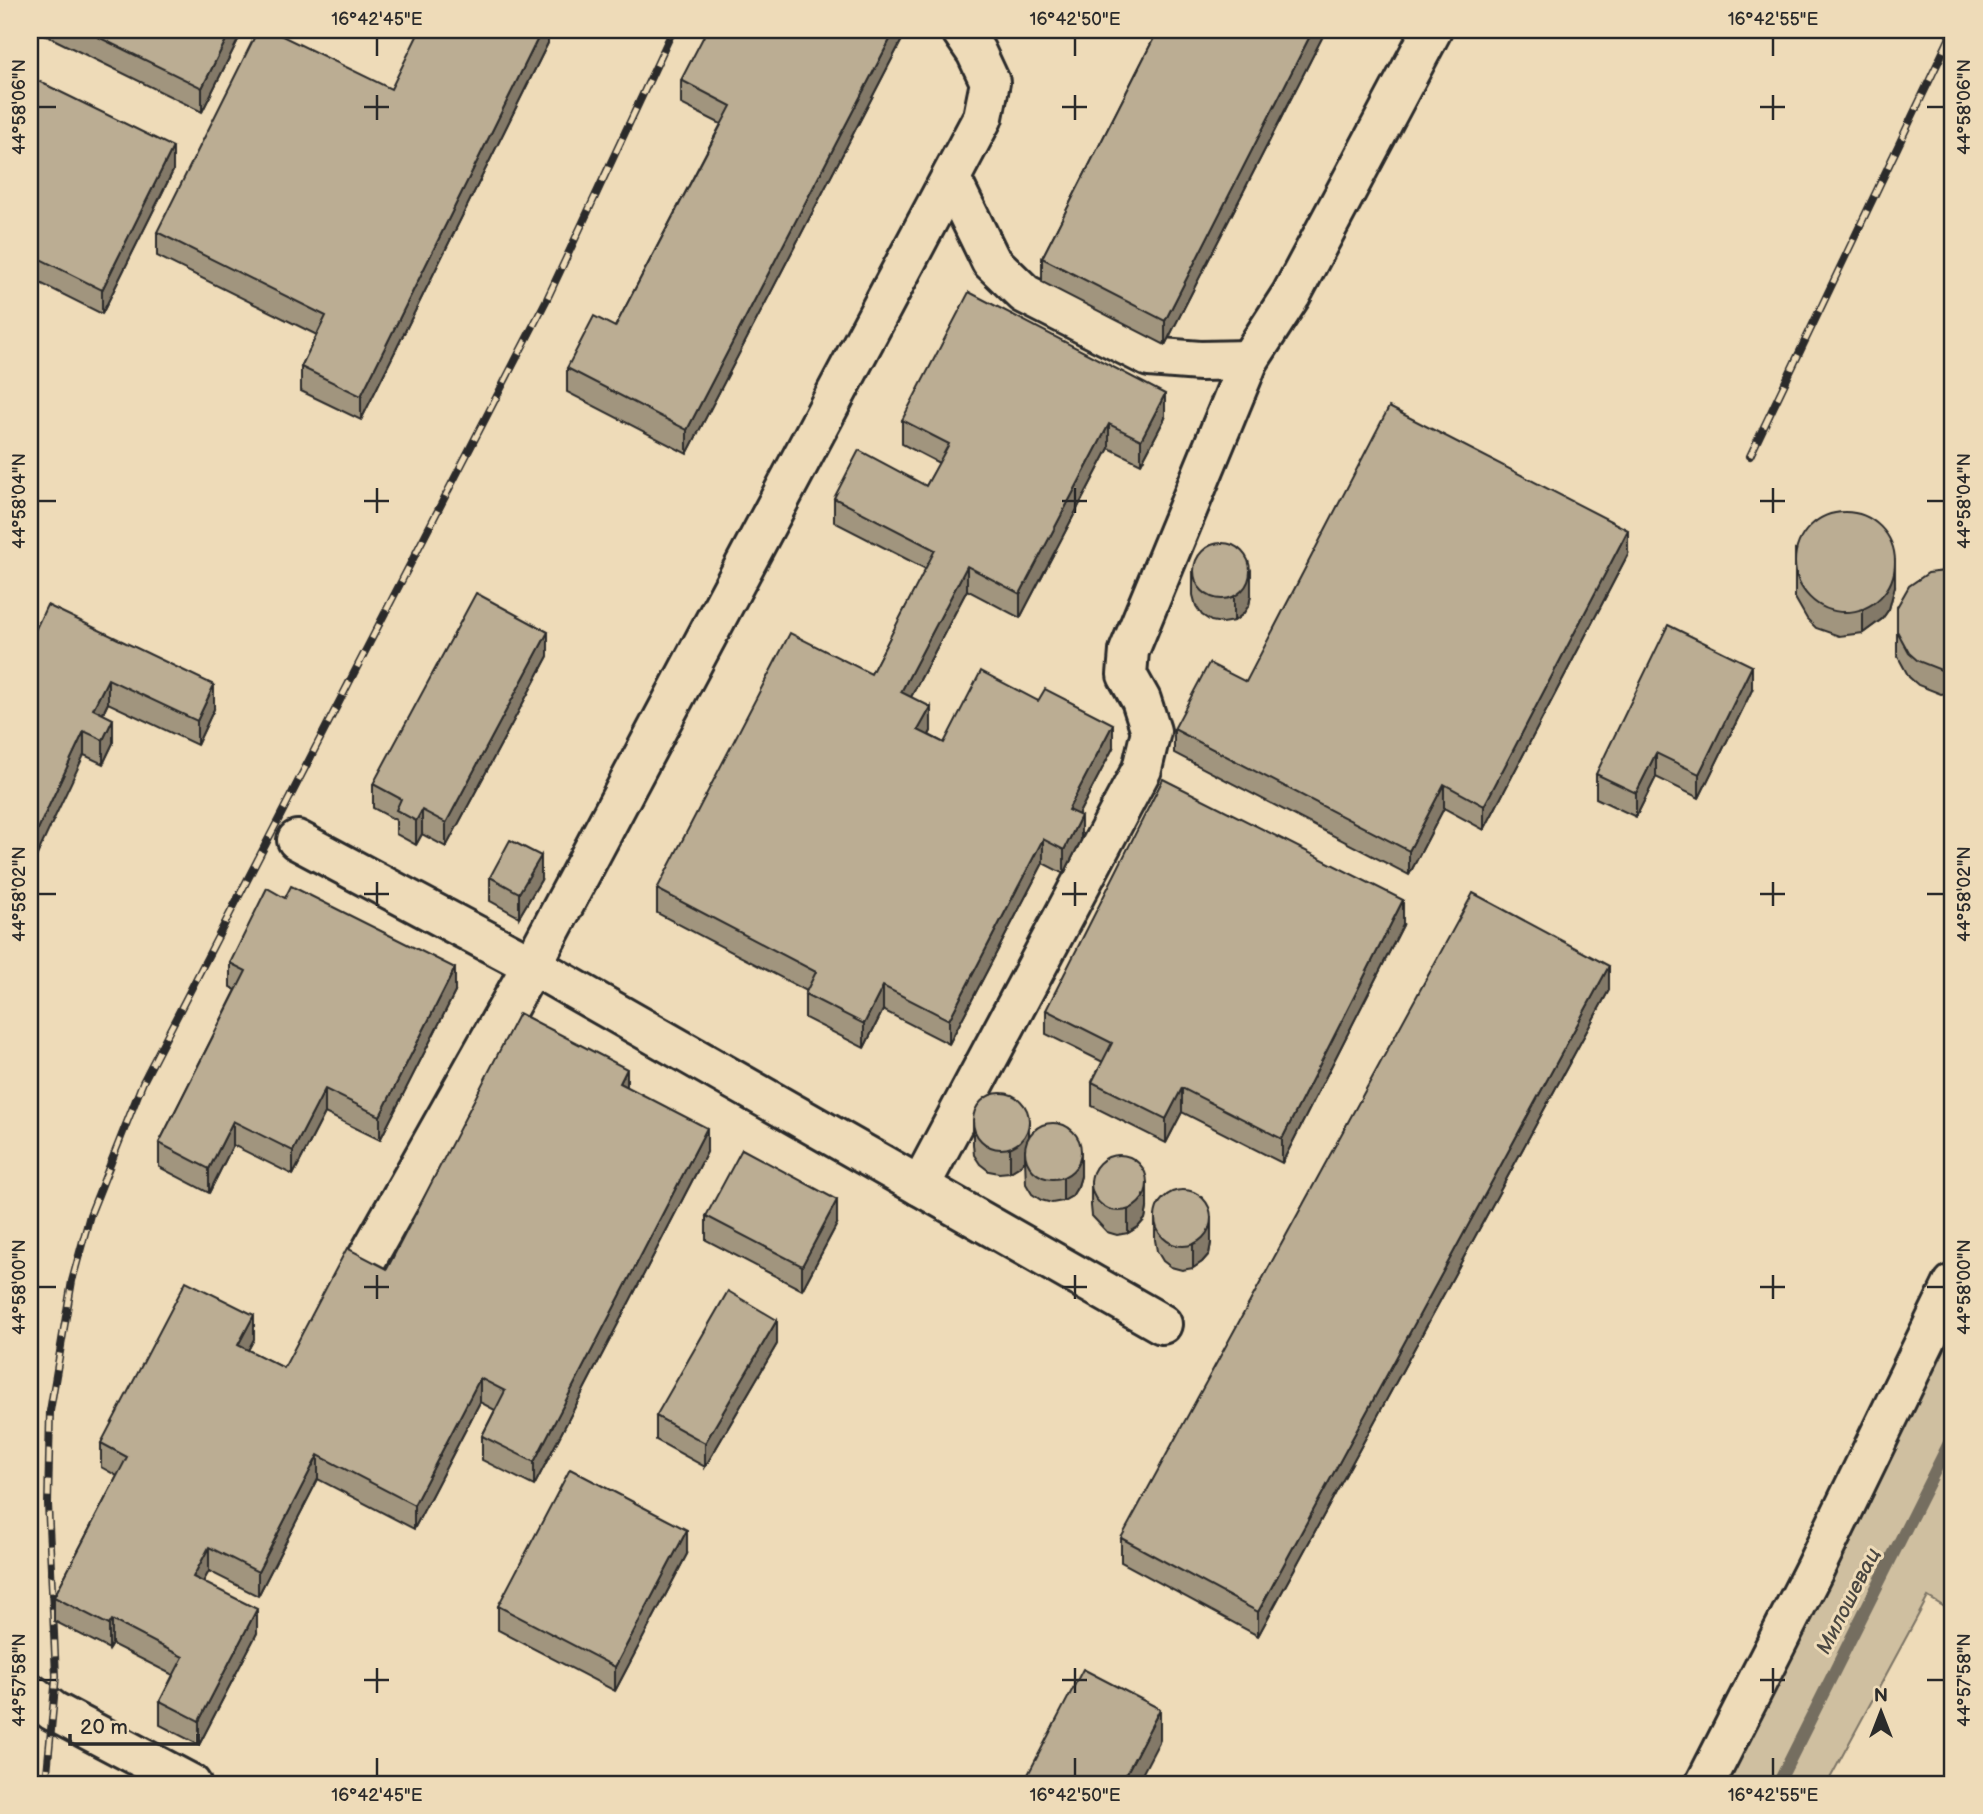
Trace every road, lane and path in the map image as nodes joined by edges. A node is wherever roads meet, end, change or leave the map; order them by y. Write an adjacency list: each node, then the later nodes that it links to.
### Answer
1 (961, 30): 3 (street)
2 (1432, 30): 4 (street)
3 (951, 179): 4 (street); 6 (street)
4 (1249, 360): 7 (street)
5 (297, 840): 6 (street)
6 (533, 965): 7 (street); 8 (street)
7 (920, 1186): 10 (street)
8 (361, 1269)
9 (1953, 1284): 13 (street)
10 (1162, 1324)
11 (30, 1693): 12 (street)
12 (191, 1784)
13 (1705, 1784)

